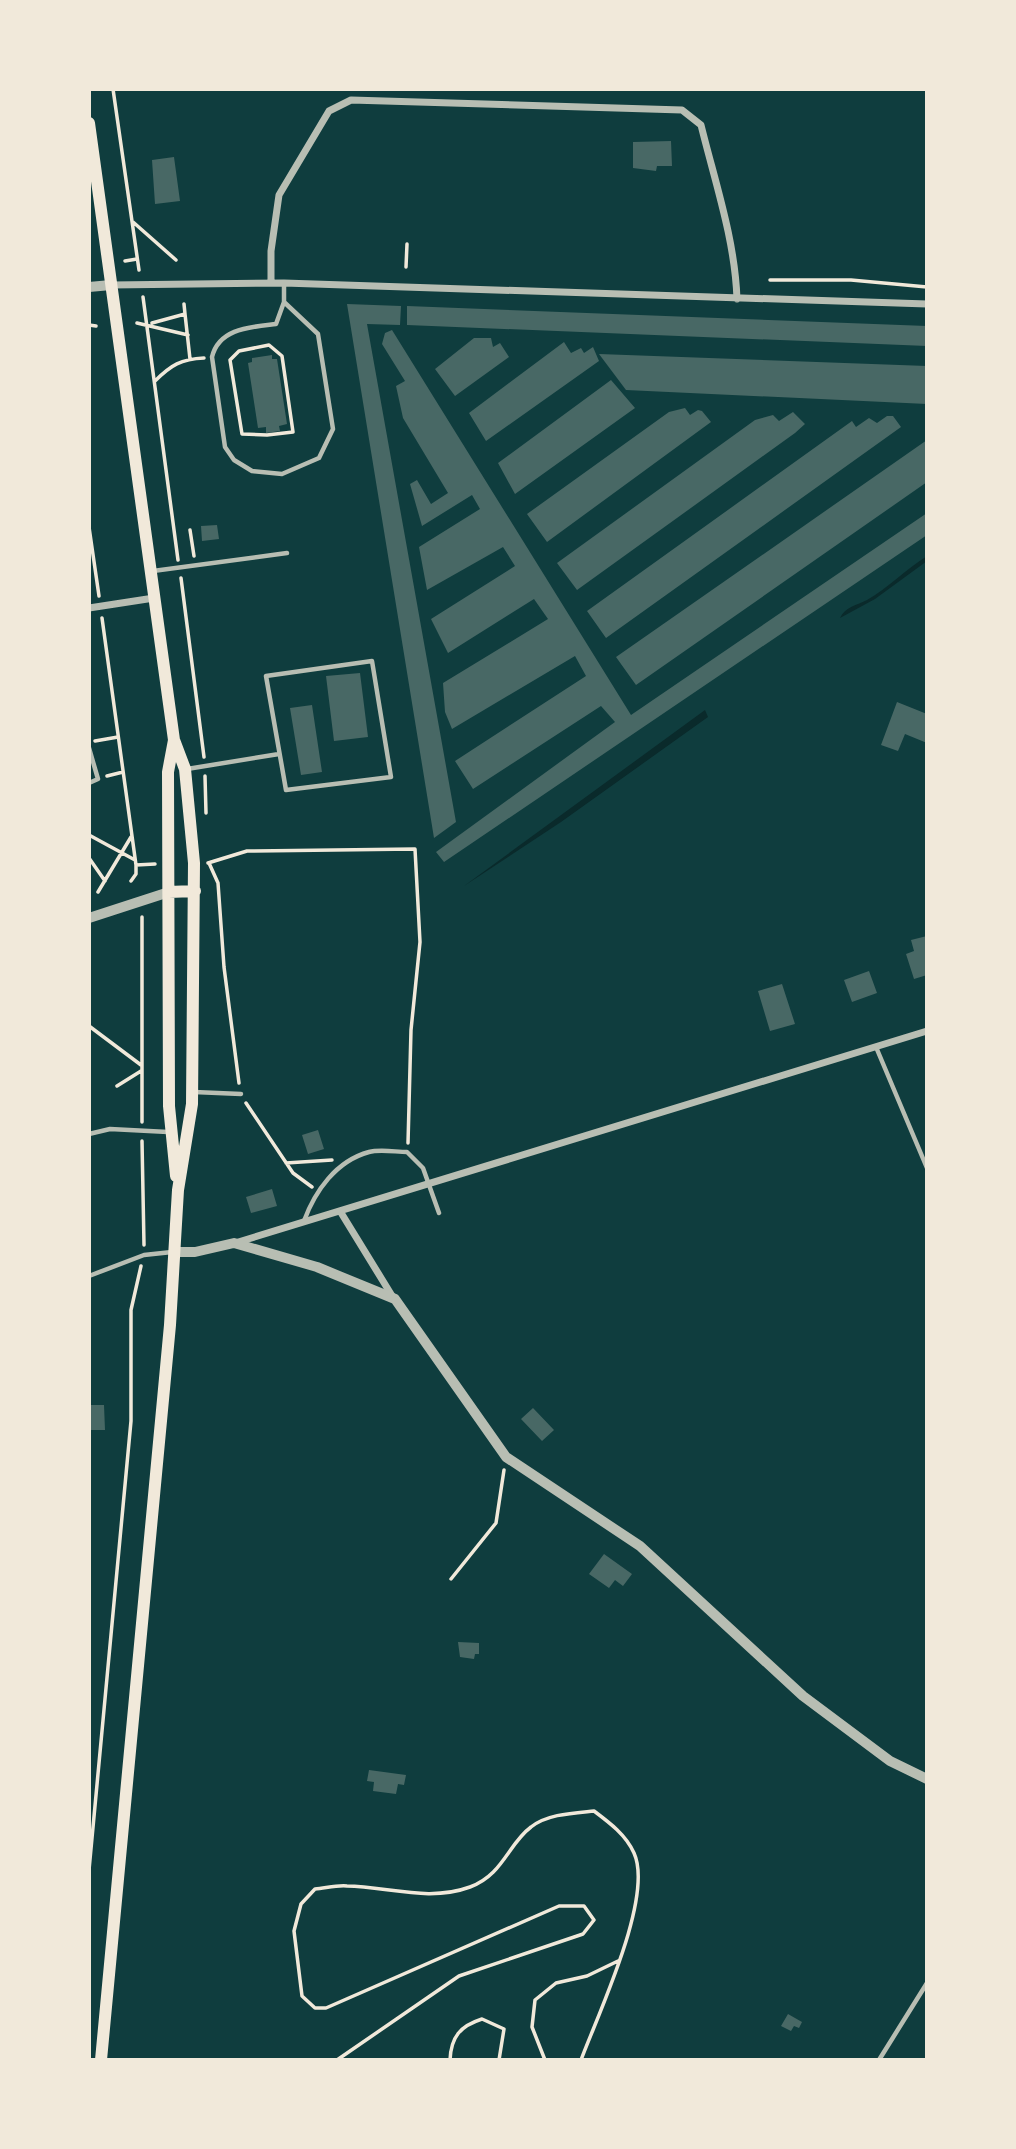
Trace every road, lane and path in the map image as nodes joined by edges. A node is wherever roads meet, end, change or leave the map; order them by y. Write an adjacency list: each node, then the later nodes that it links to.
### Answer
1 (113, 89): 3 (path)
2 (89, 123): 13 (main road)
3 (131, 221): 5 (path); 6 (path)
4 (407, 244): 8 (path)
5 (137, 259): 7 (path); 9 (path)
6 (176, 260)
7 (125, 261)
8 (407, 267)
9 (139, 270)
10 (770, 280): 15 (path)
11 (271, 283): 12 (street); 13 (street); 17 (street)
12 (284, 283): 17 (street); 18 (lane)
13 (111, 285): 14 (street); 36 (main road)
14 (89, 287)
15 (927, 287)
16 (143, 296): 23 (path)
17 (737, 299): 20 (street)
18 (284, 302): 18 (lane)
19 (184, 304): 21 (path)
20 (927, 304)
21 (185, 314): 23 (path); 26 (path)
22 (137, 323): 23 (path)
23 (148, 324): 26 (path); 30 (path)
24 (89, 325): 25 (path)
25 (96, 326)
26 (187, 335): 28 (path)
27 (198, 358): 28 (path)
28 (190, 359): 30 (path)
29 (230, 360): 29 (path)
30 (155, 381): 35 (path)
31 (89, 527): 38 (path)
32 (190, 530): 34 (path)
33 (287, 553): 34 (lane)
34 (195, 565): 35 (lane)
35 (179, 567): 36 (lane); 45 (path)
36 (150, 572): 37 (main road)
37 (154, 598): 38 (street); 41 (main road)
38 (100, 606): 39 (street); 40 (path)
39 (89, 608)
40 (118, 737): 42 (path); 47 (path)
41 (174, 740): 46 (main road); 63 (main road)
42 (89, 741)
43 (89, 748): 48 (lane)
44 (279, 754): 44 (lane); 45 (lane)
45 (205, 765): 46 (lane); 50 (path)
46 (185, 769): 61 (main road)
47 (123, 772): 48 (path); 52 (path)
48 (98, 779): 49 (lane)
49 (89, 783)
50 (206, 815)
51 (89, 835): 54 (path)
52 (132, 836): 54 (path); 56 (path)
53 (208, 851): 57 (path)
54 (122, 852): 56 (path); 59 (path)
55 (89, 858): 59 (path)
56 (136, 862): 58 (path); 60 (path)
57 (209, 863): 73 (path); 77 (path)
58 (157, 864)
59 (105, 881): 62 (path)
60 (131, 881)
61 (195, 891): 63 (main road); 72 (main road)
62 (98, 892)
63 (169, 892): 65 (street); 75 (main road)
64 (142, 917): 69 (path)
65 (89, 918)
66 (89, 1026): 69 (path)
67 (927, 1031): 68 (street)
68 (876, 1047): 80 (lane); 81 (street)
69 (141, 1065): 70 (path)
70 (141, 1071): 71 (path); 74 (path)
71 (117, 1086)
72 (193, 1092): 73 (lane); 82 (main road)
73 (241, 1094): 79 (path)
74 (142, 1132): 75 (lane); 76 (lane); 89 (path)
75 (171, 1132): 82 (main road)
76 (89, 1134)
77 (407, 1152): 81 (lane); 83 (lane)
78 (332, 1160): 79 (path)
79 (286, 1164): 83 (path)
80 (927, 1168)
81 (430, 1182): 84 (street); 85 (lane)
82 (177, 1190): 88 (main road)
83 (319, 1192): 86 (lane)
84 (340, 1212): 86 (street); 91 (street)
85 (439, 1213)
86 (304, 1222): 87 (street)
87 (234, 1243): 88 (street); 91 (street)
88 (175, 1252): 89 (lane); 98 (main road)
89 (144, 1255): 90 (lane); 95 (path)
90 (89, 1276)
91 (395, 1299): 92 (street)
92 (506, 1457): 93 (path); 94 (street)
93 (451, 1579)
94 (927, 1779)
95 (89, 1870)
96 (618, 1961): 99 (path); 102 (path); 103 (path)
97 (927, 1983): 104 (lane)
98 (101, 2060)
99 (337, 2060)
100 (450, 2060): 101 (path)
101 (499, 2060)
102 (545, 2060)
103 (581, 2060)
104 (879, 2060)

